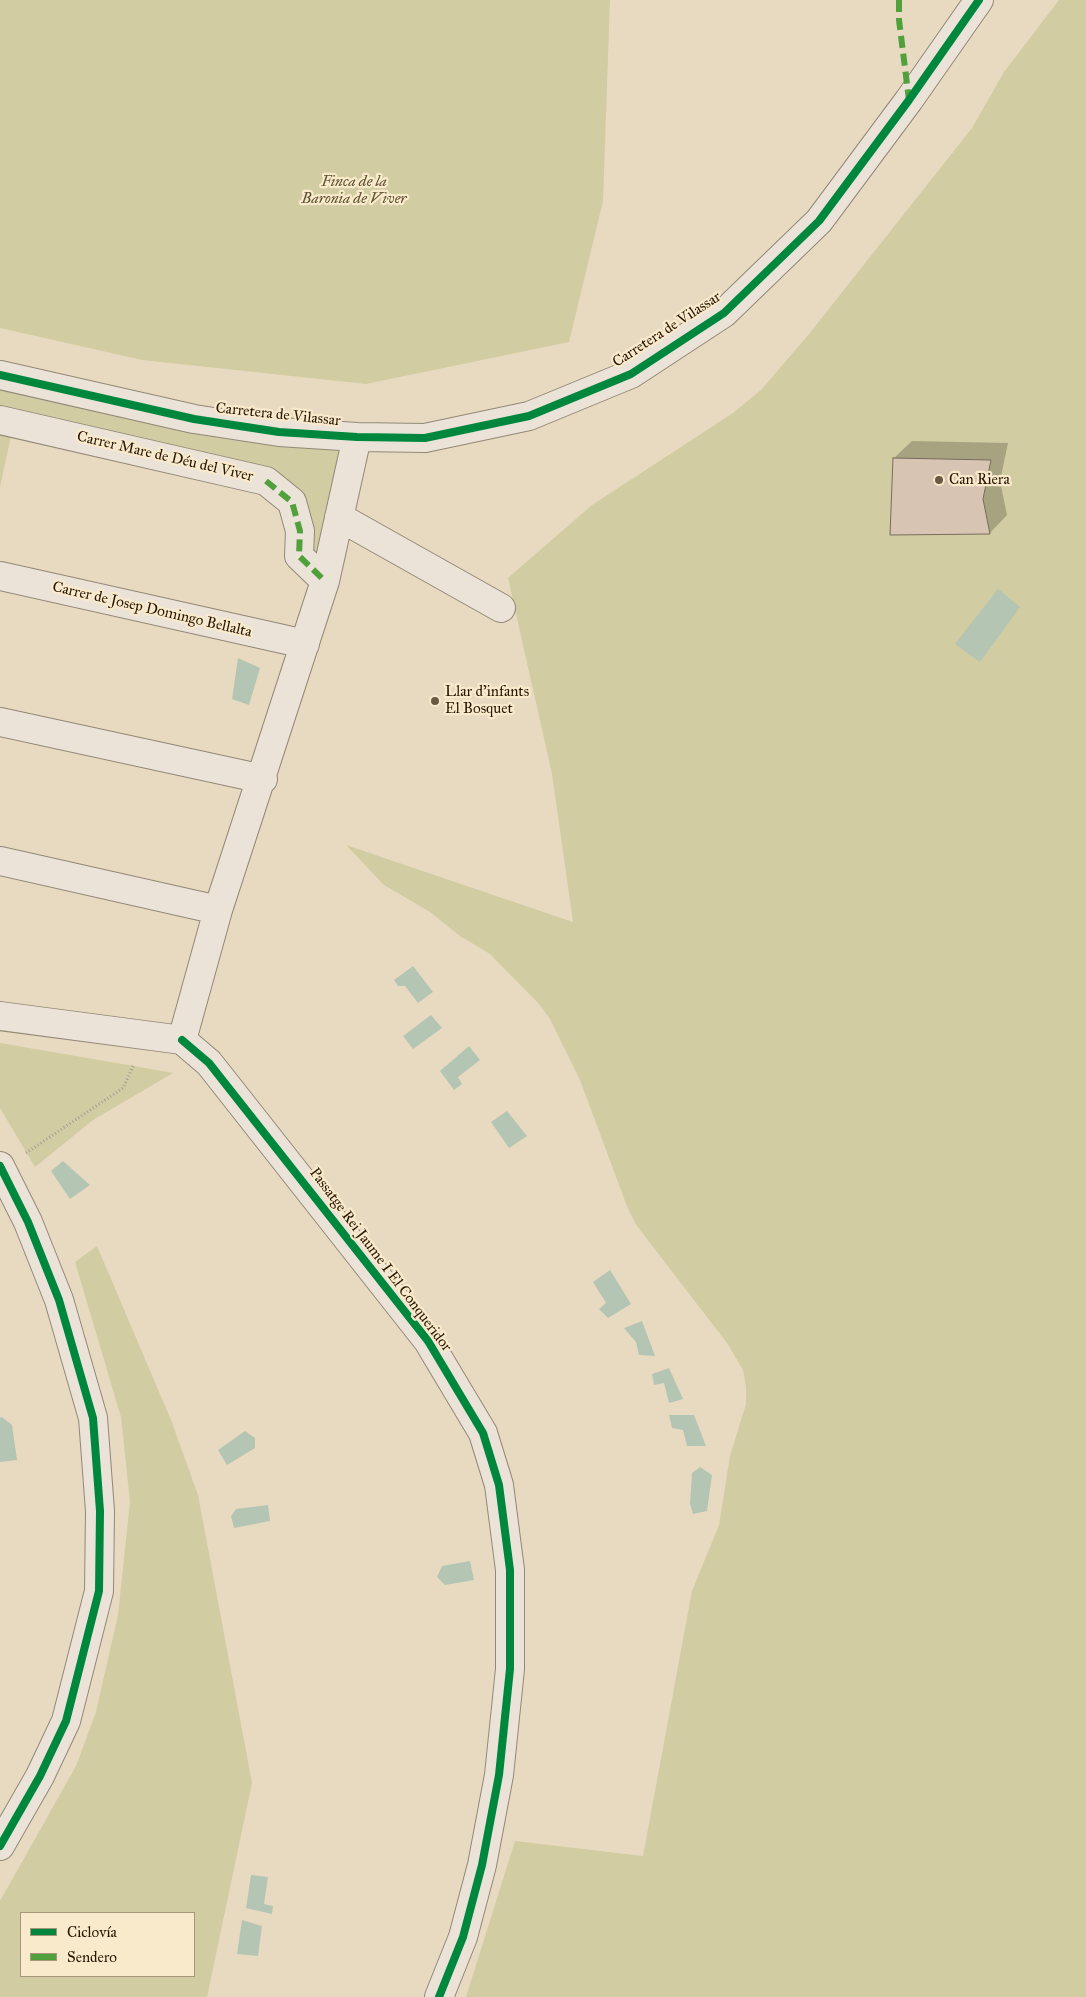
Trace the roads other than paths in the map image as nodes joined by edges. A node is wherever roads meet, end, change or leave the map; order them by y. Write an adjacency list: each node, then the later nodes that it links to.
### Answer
1 (979, 0): 4 (street, Carretera de Vilassar)
2 (0, 375): 4 (street, Carretera de Vilassar)
3 (0, 420): 7 (street, Carrer Mare de Déu del Viver)
4 (357, 437): 5 (street)
5 (339, 517): 7 (street); 8 (street)
6 (0, 576): 9 (street, Carrer de Josep Domingo Bellalta)
7 (325, 581): 9 (street)
8 (500, 608)
9 (305, 644): 11 (street)
10 (0, 722): 11 (street)
11 (262, 779): 13 (street)
12 (0, 861): 13 (street)
13 (218, 910): 15 (street)
14 (0, 1016): 15 (street)
15 (182, 1040): 18 (street, Passatge Rei Jaume I El Conqueridor)
16 (3, 1172): 17 (street)
17 (0, 1846)
18 (439, 1997)

